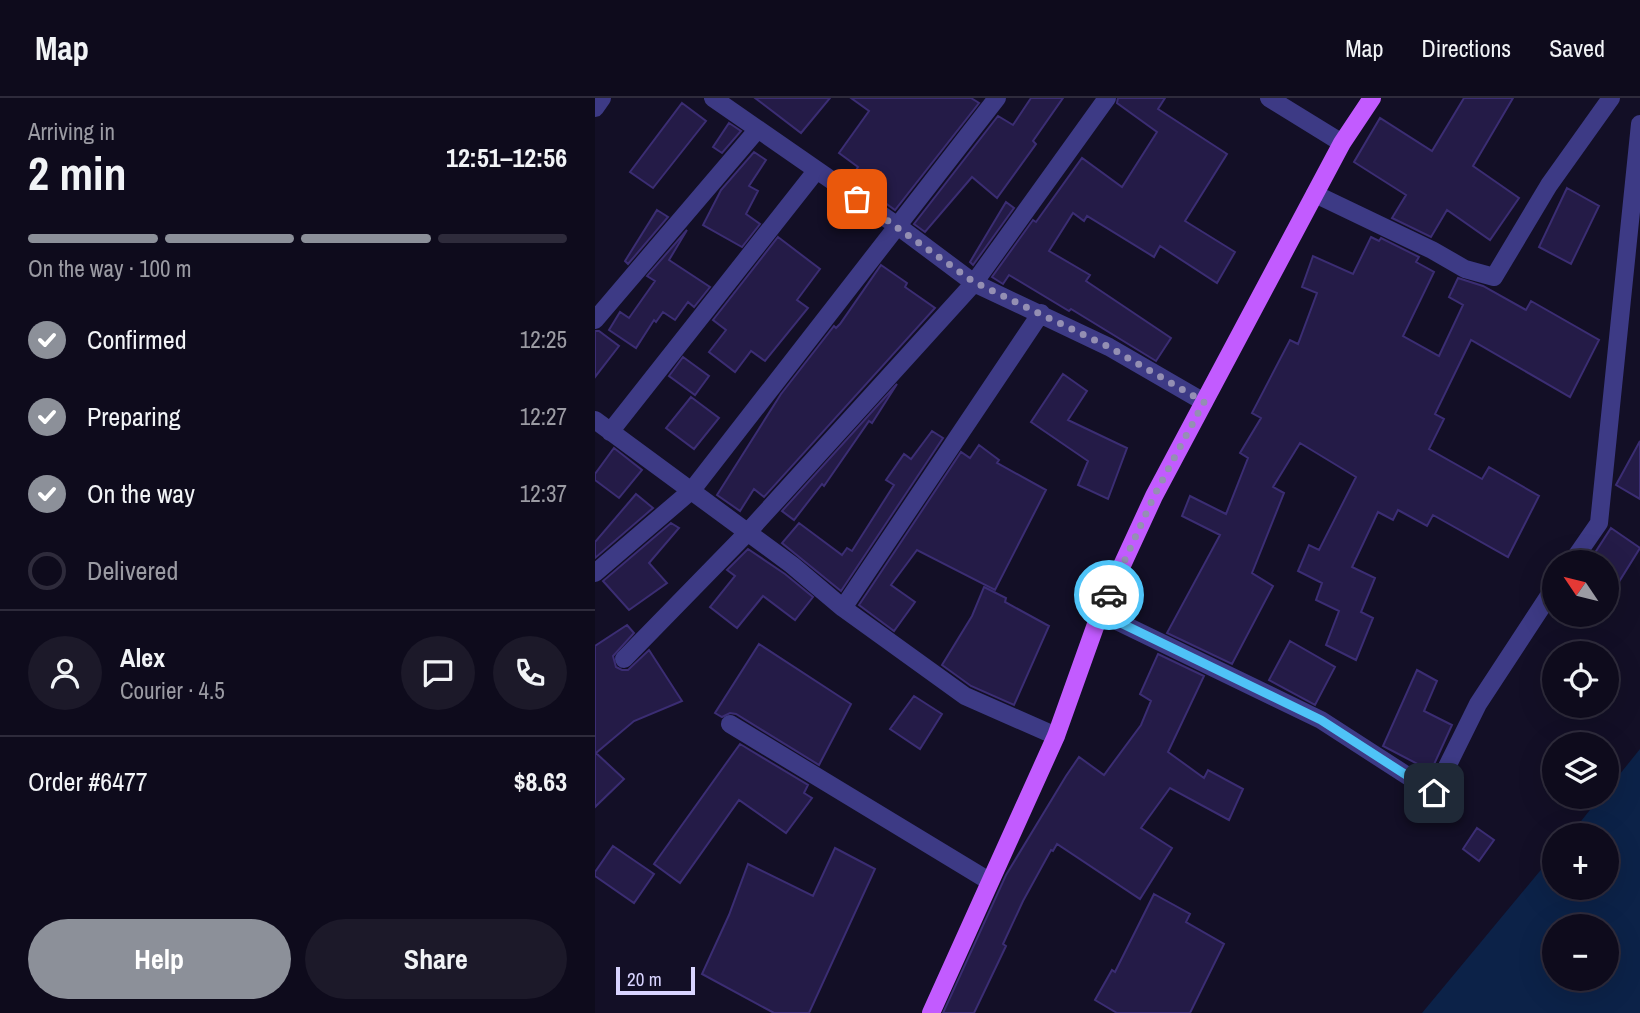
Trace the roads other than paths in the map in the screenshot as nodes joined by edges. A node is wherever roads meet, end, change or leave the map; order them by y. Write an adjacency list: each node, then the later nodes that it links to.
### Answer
1 (602, 98): 8 (street)
2 (713, 98): 10 (street)
3 (997, 98): 14 (street)
4 (1107, 98): 15 (street)
5 (1269, 98): 11 (street)
6 (1372, 98): 11 (main road)
7 (1611, 98): 13 (street)
8 (595, 107)
9 (1640, 124): 23 (street)
10 (758, 128): 12 (street); 17 (street)
11 (1342, 143): 13 (main road)
12 (816, 170): 14 (street); 20 (street)
13 (1315, 194): 18 (main road)
14 (899, 227): 15 (street); 21 (street)
15 (974, 282): 16 (street); 22 (street)
16 (1041, 313): 18 (street); 26 (street)
17 (595, 320)
18 (1204, 402): 27 (main road)
19 (595, 420): 20 (street)
20 (610, 432): 21 (street)
21 (692, 491): 22 (street); 24 (street)
22 (747, 533): 26 (street); 28 (street)
23 (1580, 550)
24 (595, 573)
25 (1542, 606): 27 (street)
26 (842, 608): 30 (street)
27 (1100, 613): 30 (main road)
28 (624, 659)
29 (730, 724): 31 (street)
30 (1056, 736): 31 (main road)
31 (989, 881): 32 (main road)
32 (931, 1013)

